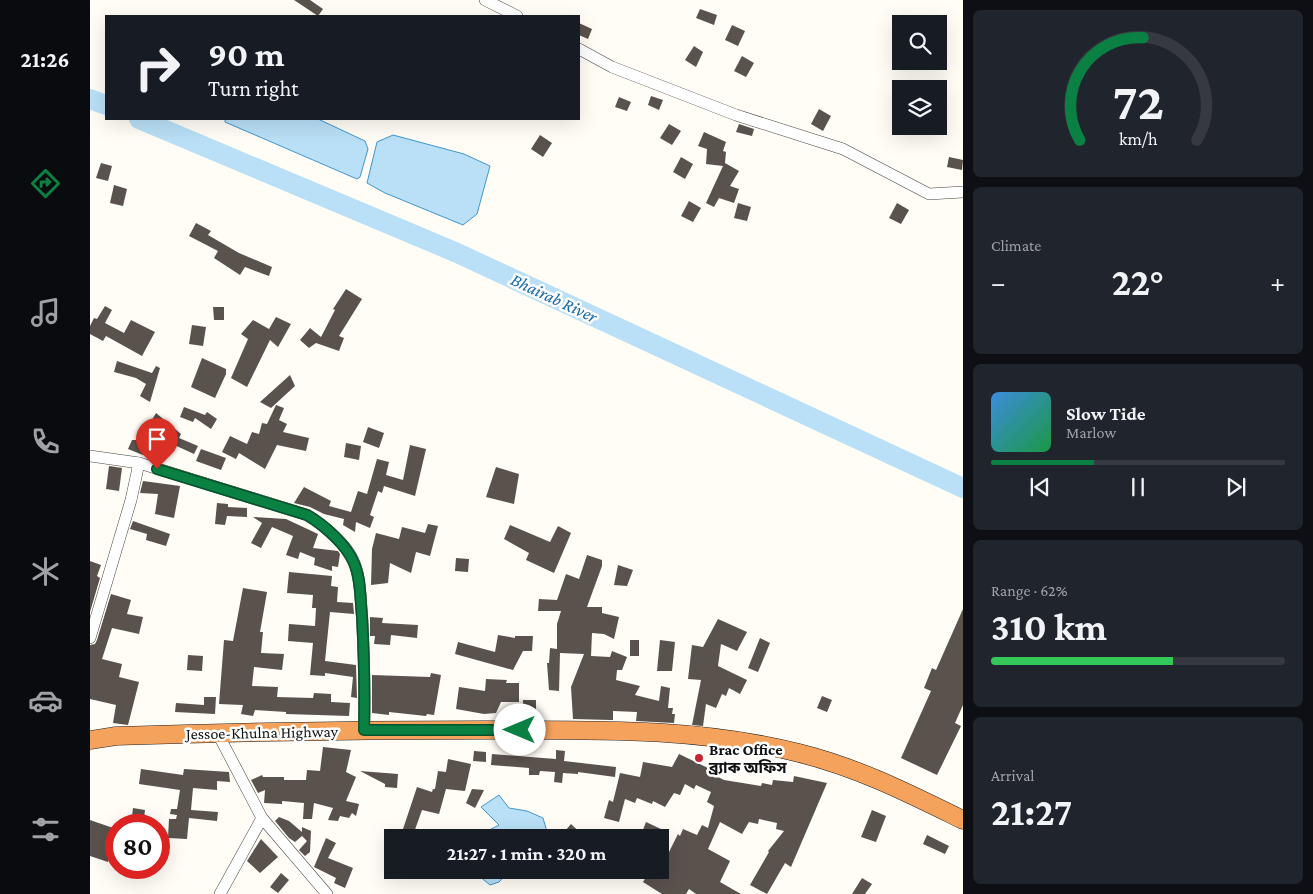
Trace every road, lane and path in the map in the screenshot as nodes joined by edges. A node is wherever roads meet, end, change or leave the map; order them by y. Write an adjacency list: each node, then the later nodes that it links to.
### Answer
1 (485, 0): 2 (street)
2 (515, 15)
3 (580, 50): 4 (street)
4 (963, 192)
5 (90, 456): 6 (street)
6 (139, 463): 7 (street); 9 (street)
7 (90, 638)
8 (90, 726): 11 (highway)
9 (364, 730): 10 (highway, Jessoe-Khulna Highway); 14 (highway, Jessoe-Khulna Highway)
10 (218, 734): 11 (highway, Jessoe-Khulna Highway); 13 (street)
11 (116, 736): 12 (highway)
12 (90, 740)
13 (262, 818): 15 (street); 16 (street)
14 (963, 820)
15 (220, 894)
16 (327, 894)

